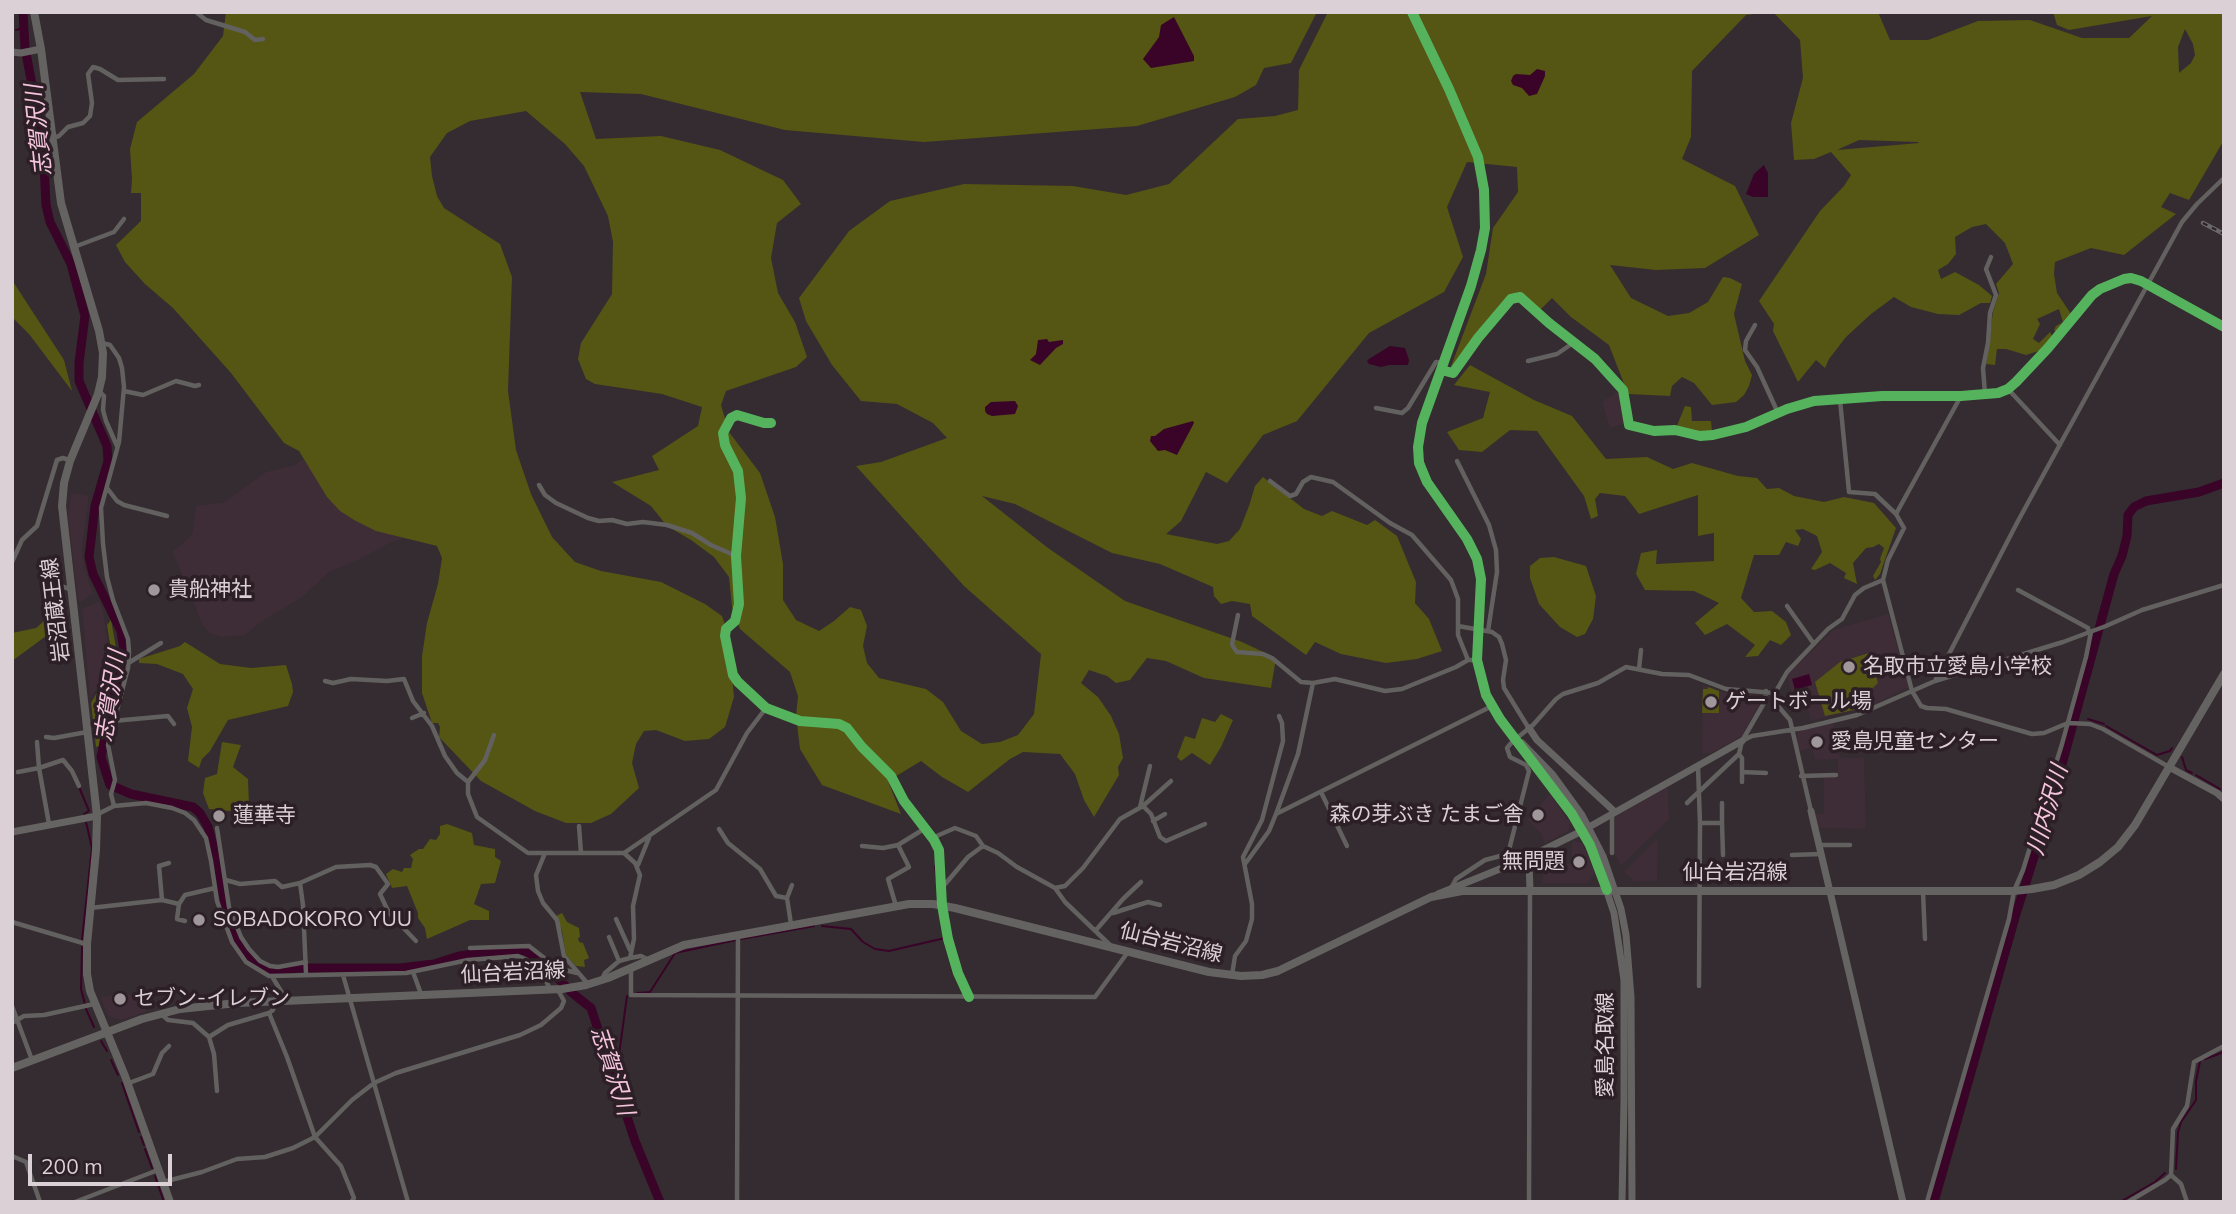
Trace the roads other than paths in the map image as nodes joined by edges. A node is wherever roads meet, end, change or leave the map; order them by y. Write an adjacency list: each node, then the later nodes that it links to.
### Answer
1 (34, 12): 5 (main road, 岩沼蔵王線)
2 (196, 12): 4 (street)
3 (1412, 12): 8 (street)
4 (263, 39)
5 (37, 50): 6 (street); 9 (main road, 岩沼蔵王線)
6 (12, 52)
7 (164, 79): 9 (street)
8 (1449, 89)
9 (52, 138): 13 (main road, 岩沼蔵王線)
10 (1478, 157): 21 (street)
11 (2224, 178): 15 (street)
12 (124, 219): 13 (street)
13 (74, 247): 18 (main road, 岩沼蔵王線)
14 (1991, 257): 26 (street)
15 (2148, 285): 17 (street); 23 (street); 32 (street)
16 (1755, 325): 30 (street)
17 (2224, 327)
18 (102, 343): 24 (street); 25 (main road, 岩沼蔵王線)
19 (1573, 343): 20 (street); 21 (street); 30 (street)
20 (1528, 361)
21 (1442, 366): 29 (street); 51 (street)
22 (199, 385): 24 (street)
23 (2008, 389): 26 (street); 32 (street)
24 (124, 391): 33 (street)
25 (99, 393): 33 (street); 34 (main road, 岩沼蔵王線)
26 (1985, 394): 27 (street)
27 (1961, 396): 28 (street); 39 (street)
28 (1840, 400): 30 (street); 39 (street)
29 (1376, 408)
30 (1778, 413)
31 (771, 423): 41 (street)
32 (2060, 445): 63 (street)
33 (118, 446): 38 (street)
34 (70, 461): 42 (street); 46 (main road, 岩沼蔵王線)
35 (1457, 461): 52 (street)
36 (1270, 481): 50 (street)
37 (538, 485): 41 (street)
38 (106, 487): 40 (street); 59 (street)
39 (1895, 514): 43 (street)
40 (167, 516)
41 (736, 556): 69 (street)
42 (12, 562)
43 (1883, 580): 55 (street); 66 (street)
44 (45, 581): 46 (street)
45 (2224, 584): 53 (street)
46 (71, 589): 78 (main road, 岩沼蔵王線)
47 (2018, 590): 53 (street)
48 (1787, 606): 55 (street)
49 (1238, 615): 64 (street)
50 (1458, 626): 51 (street); 57 (street)
51 (1478, 629): 52 (street); 58 (street)
52 (1488, 631): 76 (street)
53 (2091, 631): 63 (street); 74 (street)
54 (161, 643): 59 (street)
55 (1814, 644): 67 (street)
56 (1641, 650): 60 (street)
57 (1468, 660): 58 (street); 64 (street)
58 (1478, 660): 68 (street)
59 (129, 663): 73 (street)
60 (1639, 669): 65 (street); 76 (street)
61 (2224, 674): 87 (main road, 仙台岩沼線)
62 (325, 681): 70 (street)
63 (1935, 681): 66 (street)
64 (1313, 683): 108 (street)
65 (1766, 691): 67 (street); 82 (street)
66 (1912, 691): 74 (street); 77 (street)
67 (1775, 693): 77 (street)
68 (1492, 706): 81 (street); 99 (street)
69 (766, 708): 118 (street); 121 (street)
70 (424, 713): 72 (street); 95 (street)
71 (1279, 716): 139 (street)
72 (412, 718)
73 (113, 720): 75 (street); 103 (street)
74 (2069, 723): 87 (street); 155 (street)
75 (174, 724)
76 (1529, 728): 81 (street); 106 (street)
77 (1792, 730): 82 (street); 92 (street)
78 (88, 732): 80 (street); 109 (main road, 岩沼蔵王線)
79 (494, 735): 95 (street)
80 (46, 737)
81 (1515, 739): 119 (street); 133 (street)
82 (1742, 741): 84 (street); 86 (street)
83 (37, 742): 88 (street)
84 (1739, 754): 90 (street); 98 (street)
85 (1150, 766): 104 (street)
86 (1698, 766): 98 (street); 106 (street)
87 (2169, 767): 100 (street); 155 (main road, 仙台岩沼線)
88 (38, 768): 89 (street); 97 (street); 113 (street)
89 (18, 772)
90 (1742, 772): 91 (street); 96 (street)
91 (1766, 773)
92 (1801, 775): 93 (street); 105 (street)
93 (1836, 775)
94 (1171, 781): 104 (street)
95 (468, 782): 130 (street)
96 (1742, 782)
97 (79, 786)
98 (1699, 791): 101 (street); 112 (street)
99 (1321, 792): 108 (street); 128 (street)
100 (2222, 795)
101 (1687, 803)
102 (1722, 803): 111 (street)
103 (114, 806): 109 (street); 146 (street)
104 (1142, 807): 110 (street); 147 (street)
105 (1811, 811): 124 (street)
106 (1613, 813): 119 (street); 132 (street)
107 (1165, 814): 110 (street)
108 (1276, 814): 139 (street)
109 (97, 816): 113 (street); 162 (main road, 岩沼蔵王線)
110 (1153, 821): 114 (street)
111 (1722, 822): 112 (street); 135 (street)
112 (1700, 823): 152 (street)
113 (49, 824): 120 (street)
114 (1205, 824)
115 (579, 825): 131 (street)
116 (217, 828): 142 (street)
117 (719, 828): 156 (street)
118 (924, 829): 122 (street); 123 (street)
119 (1585, 829): 137 (street); 151 (street)
120 (12, 832)
121 (649, 837): 129 (street); 141 (street)
122 (932, 838): 127 (street); 148 (street)
123 (898, 845): 126 (street); 161 (street)
124 (1819, 845): 125 (street); 134 (street)
125 (1850, 845)
126 (862, 846)
127 (984, 846): 147 (street); 148 (street)
128 (1347, 846)
129 (624, 852): 131 (street); 141 (street)
130 (545, 853): 131 (street); 185 (street)
131 (581, 853)
132 (1612, 853)
133 (1508, 854): 137 (street); 140 (street); 149 (street)
134 (1821, 854): 136 (street); 153 (street)
135 (1723, 855)
136 (1792, 855)
137 (1527, 858): 140 (street); 150 (street)
138 (169, 863): 157 (street)
139 (1245, 864): 187 (street)
140 (1511, 865): 149 (street)
141 (638, 867): 176 (street)
142 (226, 880): 144 (street); 181 (street)
143 (1142, 882): 163 (street)
144 (300, 883): 172 (street); 181 (street)
145 (792, 885): 156 (street)
146 (215, 888): 158 (street); 188 (street)
147 (1055, 888): 168 (street)
148 (941, 889): 159 (street)
149 (1450, 890): 150 (main road, 仙台岩沼線); 187 (main road, 仙台岩沼線)
150 (1530, 890): 151 (main road, 仙台岩沼線); 225 (street)
151 (1611, 890): 152 (main road, 仙台岩沼線); 226 (street, 愛島名取線); 227 (street, 愛島名取線)
152 (1700, 891): 153 (main road, 仙台岩沼線); 191 (street)
153 (1830, 891): 154 (main road, 仙台岩沼線); 228 (street)
154 (1923, 891): 155 (main road, 仙台岩沼線); 171 (street)
155 (2016, 891): 229 (street)
156 (787, 898): 167 (street)
157 (162, 900): 158 (street); 162 (street)
158 (179, 904): 165 (street)
159 (942, 905): 161 (main road, 仙台岩沼線); 174 (main road, 仙台岩沼線); 195 (street)
160 (1160, 905): 163 (street)
161 (896, 906): 167 (main road, 仙台岩沼線)
162 (90, 908): 173 (main road, 岩沼蔵王線)
163 (1112, 913): 168 (street)
164 (616, 919): 176 (street)
165 (185, 921)
166 (12, 922): 173 (street)
167 (791, 924): 169 (main road, 仙台岩沼線)
168 (1096, 930): 174 (street)
169 (738, 934): 179 (main road, 仙台岩沼線); 194 (street)
170 (608, 937): 180 (street)
171 (1925, 939)
172 (416, 941)
173 (87, 944): 199 (main road, 岩沼蔵王線)
174 (1111, 946): 177 (main road, 仙台岩沼線)
175 (470, 948): 185 (street)
176 (631, 951): 178 (street)
177 (1128, 951): 187 (main road, 仙台岩沼線); 195 (street)
178 (630, 958): 179 (street); 180 (street)
179 (647, 960): 182 (main road, 仙台岩沼線)
180 (619, 961): 189 (street)
181 (306, 963): 184 (street)
182 (631, 968): 189 (main road, 仙台岩沼線); 194 (street)
183 (413, 972): 186 (street); 192 (street); 193 (street)
184 (306, 973): 186 (street); 188 (street)
185 (578, 973): 190 (street)
186 (342, 975): 196 (street)
187 (1232, 976)
188 (274, 978): 197 (street)
189 (601, 980): 190 (main road, 仙台岩沼線)
190 (587, 985): 192 (main road, 仙台岩沼線)
191 (1699, 986)
192 (557, 990): 193 (main road, 仙台岩沼線); 211 (street)
193 (421, 995): 196 (main road, 仙台岩沼線)
194 (738, 996): 195 (street); 224 (street)
195 (970, 997)
196 (349, 998): 197 (main road, 仙台岩沼線); 211 (street)
197 (286, 1001): 198 (main road, 仙台岩沼線)
198 (274, 1002): 201 (main road, 仙台岩沼線); 202 (street)
199 (95, 1003): 203 (street); 205 (main road, 岩沼蔵王線)
200 (12, 1006): 203 (street)
201 (161, 1014): 205 (main road, 仙台岩沼線); 206 (street)
202 (266, 1014): 206 (street); 214 (street)
203 (18, 1019): 204 (street); 209 (street)
204 (12, 1023)
205 (107, 1032): 209 (main road, 仙台岩沼線); 212 (main road, 岩沼蔵王線)
206 (209, 1037): 213 (street)
207 (169, 1046): 212 (street)
208 (2224, 1046): 217 (street)
209 (32, 1060): 210 (main road, 仙台岩沼線)
210 (12, 1068)
211 (374, 1083): 214 (street); 223 (street)
212 (128, 1084): 216 (main road, 岩沼蔵王線)
213 (217, 1091)
214 (315, 1137): 218 (street); 222 (street)
215 (12, 1157): 219 (street)
216 (159, 1170): 218 (main road, 岩沼蔵王線); 220 (street)
217 (2171, 1175): 230 (street); 231 (street)
218 (163, 1182): 221 (main road, 岩沼蔵王線)
219 (40, 1202)
220 (75, 1202)
221 (170, 1202)
222 (351, 1202)
223 (408, 1202)
224 (737, 1202)
225 (1529, 1202)
226 (1622, 1202)
227 (1632, 1202)
228 (1903, 1202)
229 (1927, 1202)
230 (2128, 1202)
231 (2187, 1202)

